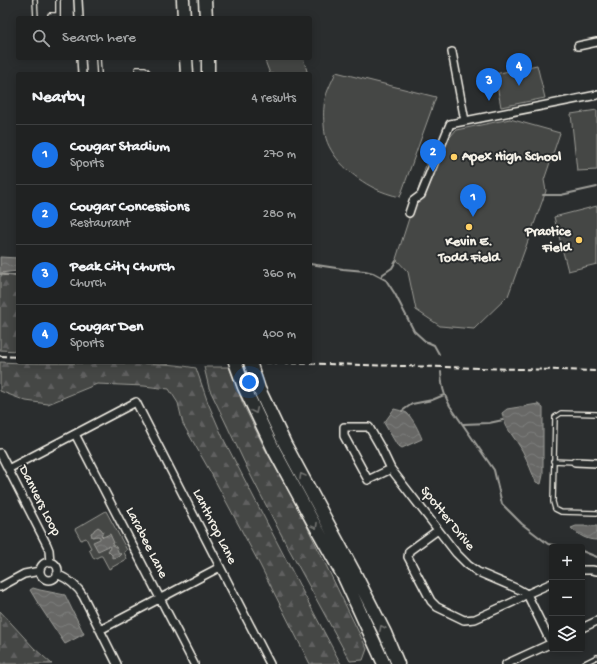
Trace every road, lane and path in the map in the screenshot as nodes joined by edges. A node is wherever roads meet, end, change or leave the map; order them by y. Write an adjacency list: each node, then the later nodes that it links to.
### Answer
1 (35, 0): 6 (lane)
2 (78, 0): 11 (street)
3 (183, 0): 12 (highway)
4 (205, 0): 13 (highway)
5 (56, 5): 10 (lane)
6 (35, 7): 7 (lane); 9 (lane)
7 (41, 7)
8 (50, 15): 10 (lane)
9 (36, 16)
10 (58, 16)
11 (79, 16)
12 (184, 16)
13 (206, 16)
14 (597, 42): 15 (street)
15 (578, 46)
16 (452, 52): 28 (street)
17 (81, 60): 22 (street)
18 (98, 60): 23 (lane)
19 (186, 60): 25 (highway)
20 (208, 60): 26 (highway)
21 (137, 69): 24 (lane)
22 (82, 72)
23 (99, 72)
24 (148, 72)
25 (187, 72)
26 (208, 72)
27 (597, 95): 28 (street)
28 (465, 120): 29 (street)
29 (409, 213)
30 (237, 364): 58 (highway, one-way to 58)
31 (251, 364): 62 (highway, one-way to 31)
32 (597, 414): 35 (lane)
33 (75, 434): 39 (street); 43 (street, Lanthrop Lane); 51 (street, Larabee Lane)
34 (0, 453): 39 (street, Danvers Loop)
35 (553, 461): 36 (lane); 40 (lane)
36 (575, 462): 37 (street)
37 (597, 463)
38 (391, 468): 38 (street, Spotter Drive); 41 (street, Spotter Drive)
39 (8, 469): 42 (street, Danvers Loop)
40 (597, 512)
41 (438, 530): 50 (street, Spotter Drive); 50 (street)
42 (50, 562): 45 (street); 47 (street)
43 (220, 567): 51 (street); 61 (street, Lanthrop Lane)
44 (585, 570): 46 (street)
45 (40, 571): 47 (street); 49 (street)
46 (597, 571)
47 (57, 574): 54 (street)
48 (549, 584): 50 (street)
49 (0, 587)
50 (527, 594): 55 (street)
51 (160, 598): 54 (street); 60 (street, Larabee Lane)
52 (597, 621): 53 (street)
53 (585, 627)
54 (100, 630): 59 (street)
55 (549, 637)
56 (549, 644): 63 (street)
57 (597, 657): 64 (lane)
58 (382, 661)
59 (117, 664)
60 (194, 664)
61 (270, 664)
62 (398, 664)
63 (506, 664)
64 (583, 664)

